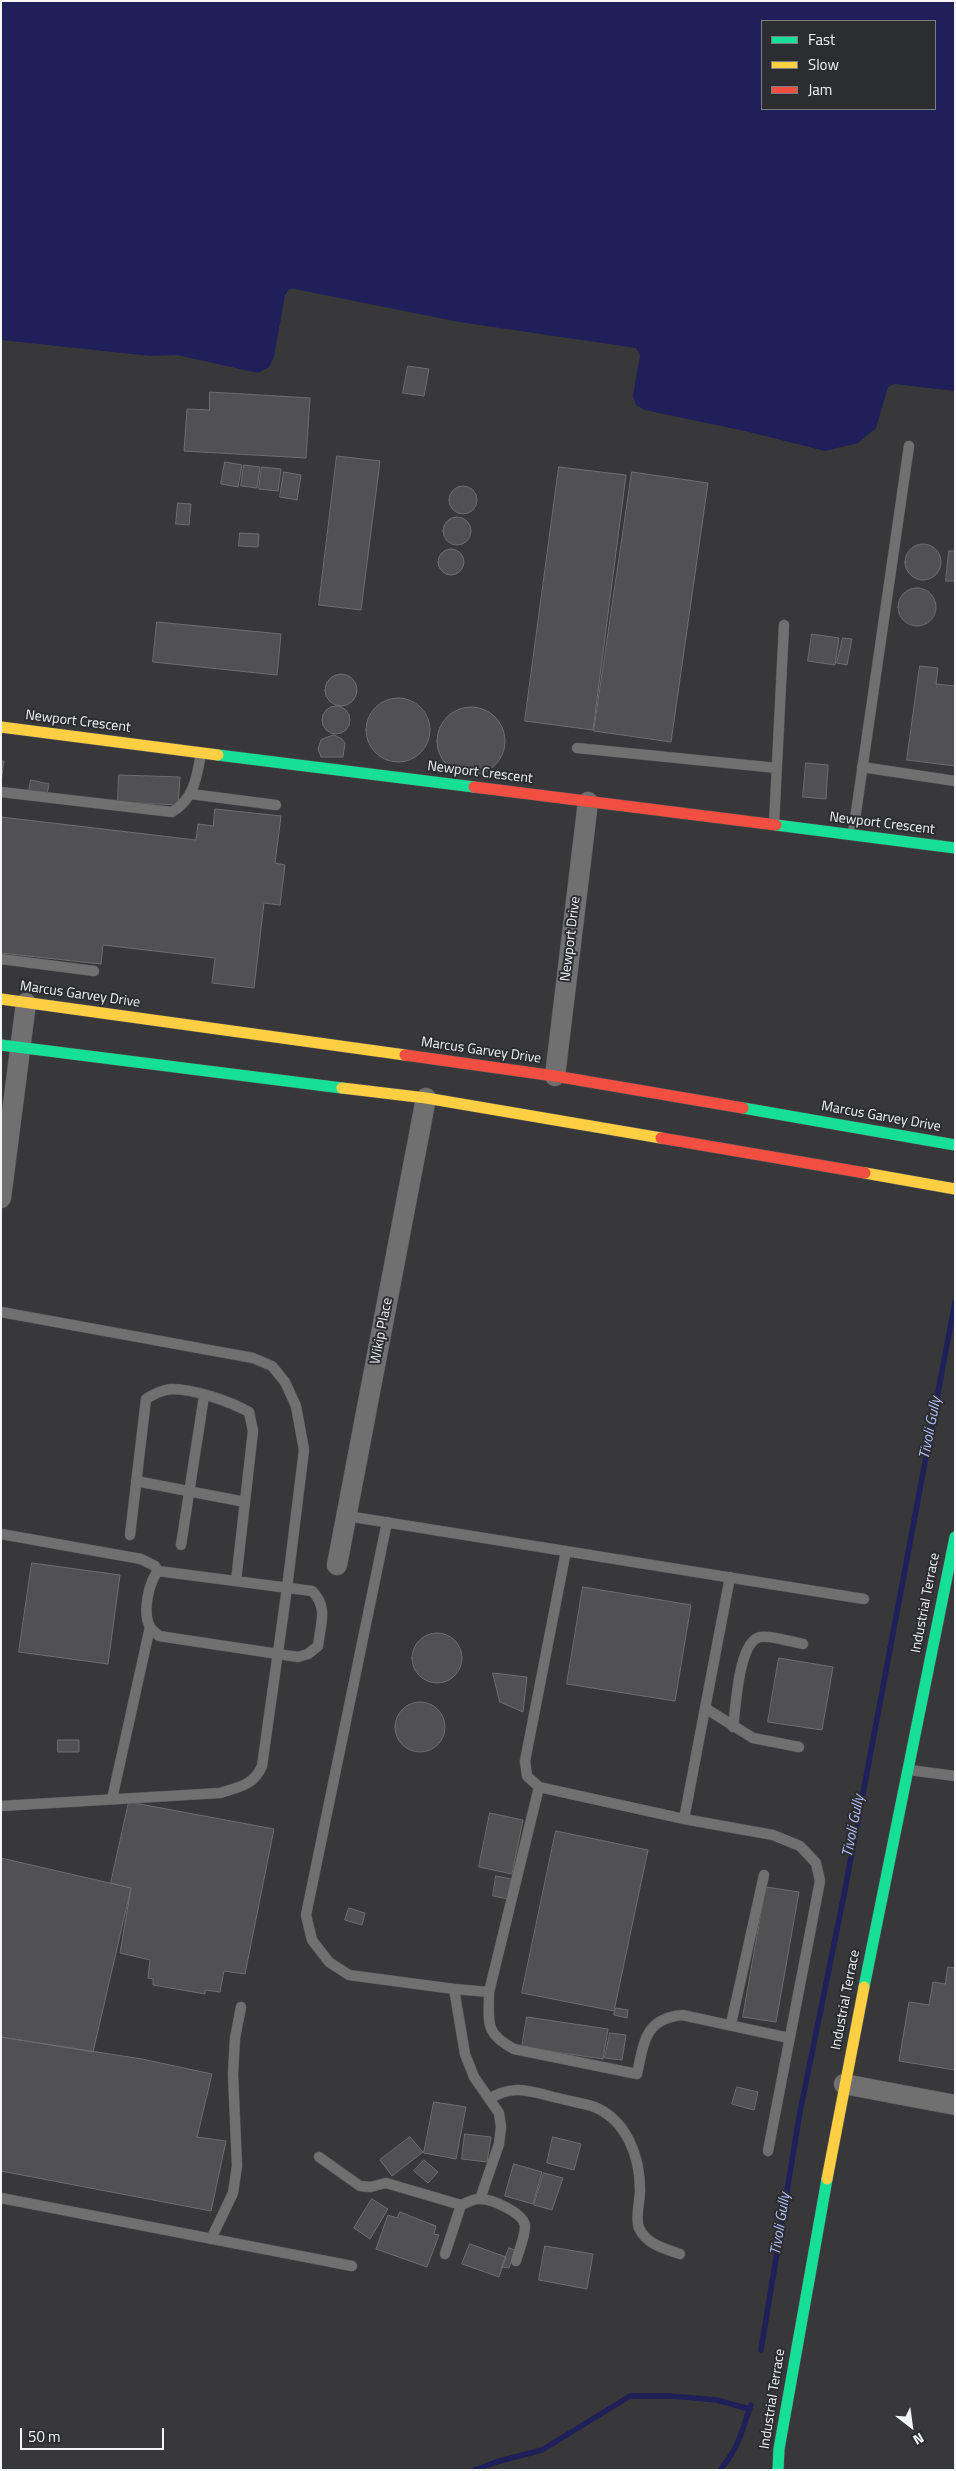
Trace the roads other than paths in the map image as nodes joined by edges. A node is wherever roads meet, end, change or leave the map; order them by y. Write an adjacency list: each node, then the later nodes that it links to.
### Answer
1 (909, 446): 6 (lane)
2 (784, 625): 7 (lane)
3 (1, 727): 5 (main road, Newport Crescent)
4 (577, 748): 7 (lane)
5 (201, 752): 10 (lane); 11 (main road, Newport Crescent)
6 (862, 767): 8 (lane); 14 (lane)
7 (777, 768): 13 (lane)
8 (955, 780)
9 (1, 792): 10 (lane)
10 (191, 794): 12 (lane)
11 (588, 802): 13 (main road, Newport Crescent); 21 (street, Newport Drive)
12 (276, 805)
13 (774, 825): 14 (main road, Newport Crescent)
14 (852, 835): 15 (main road, Newport Crescent)
15 (955, 848)
16 (1, 959): 17 (lane)
17 (94, 971)
18 (1, 999): 19 (main road, Marcus Garvey Drive)
19 (26, 1003): 20 (street); 21 (main road, Marcus Garvey Drive)
20 (11, 1046): 22 (main road); 25 (street)
21 (554, 1076): 23 (main road, Marcus Garvey Drive)
22 (426, 1098): 24 (main road); 31 (street, Wikip Place)
23 (955, 1145)
24 (955, 1189)
25 (1, 1198)
26 (1, 1312): 43 (lane)
27 (204, 1396): 28 (lane); 29 (lane); 30 (lane)
28 (136, 1481): 29 (lane); 34 (lane)
29 (191, 1491): 30 (lane); 36 (lane)
30 (245, 1502): 41 (lane)
31 (347, 1516): 32 (lane); 38 (street, Wikip Place)
32 (387, 1522): 37 (lane); 58 (lane)
33 (1, 1535): 39 (lane)
34 (130, 1535)
35 (955, 1537): 42 (main road, Industrial Terrace)
36 (181, 1546)
37 (566, 1551): 40 (lane); 53 (lane)
38 (337, 1565)
39 (158, 1571): 41 (lane); 45 (lane)
40 (730, 1577): 44 (lane); 48 (lane)
41 (236, 1581): 43 (lane)
42 (950, 1581): 51 (main road, Industrial Terrace)
43 (288, 1588): 47 (lane); 47 (lane)
44 (864, 1599)
45 (150, 1627): 47 (lane); 54 (lane)
46 (803, 1644): 49 (lane)
47 (277, 1654): 54 (lane)
48 (705, 1708): 49 (lane); 56 (lane)
49 (733, 1727): 50 (lane)
50 (798, 1747)
51 (908, 1770): 52 (lane); 63 (main road, Industrial Terrace)
52 (955, 1776)
53 (539, 1787): 56 (lane); 59 (lane)
54 (112, 1799): 55 (lane)
55 (1, 1806)
56 (684, 1819): 62 (lane)
57 (764, 1875): 61 (lane)
58 (454, 1990): 59 (lane); 64 (lane)
59 (489, 1992): 61 (lane)
60 (240, 2007): 71 (lane)
61 (731, 2024): 62 (lane)
62 (789, 2038): 66 (lane)
63 (844, 2084): 65 (street); 76 (main road, Industrial Terrace)
64 (489, 2099): 69 (lane); 73 (lane)
65 (955, 2105)
66 (768, 2150)
67 (319, 2157): 70 (lane)
68 (1, 2198): 71 (lane)
69 (480, 2199): 70 (lane); 74 (lane)
70 (461, 2205): 72 (lane)
71 (211, 2239): 75 (lane)
72 (446, 2254)
73 (680, 2254)
74 (516, 2260)
75 (352, 2266)
76 (778, 2470)

